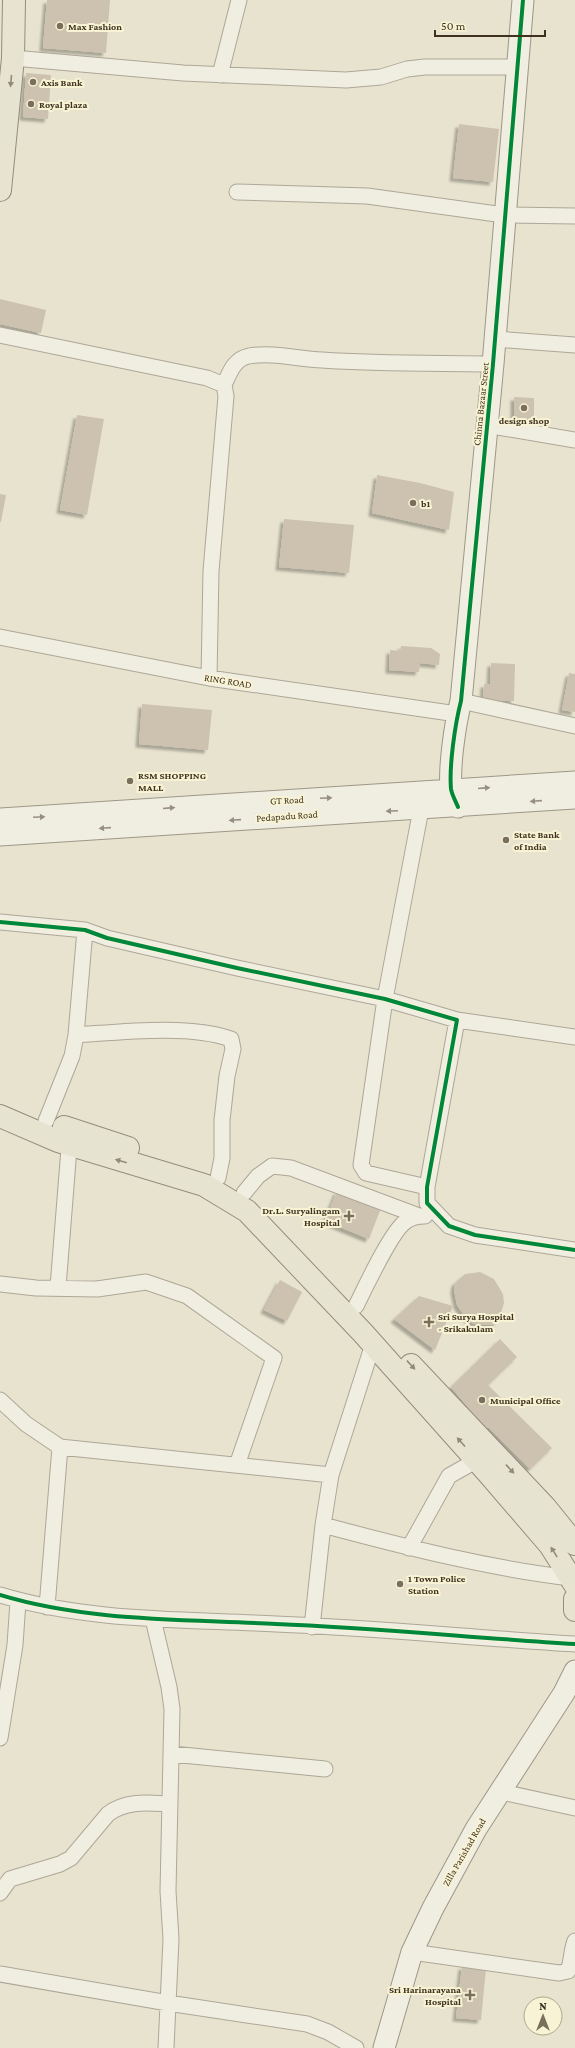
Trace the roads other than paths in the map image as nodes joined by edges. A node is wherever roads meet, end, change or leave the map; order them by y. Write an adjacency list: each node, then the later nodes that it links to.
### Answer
1 (14, 0): 4 (main road)
2 (239, 0): 6 (street)
3 (523, 0): 5 (main road, Chinna Bazaar Street)
4 (13, 58): 6 (street); 7 (main road, one-way to 7)
5 (518, 67): 6 (street); 9 (main road, Chinna Bazaar Street)
6 (220, 75)
7 (0, 190)
8 (237, 192): 9 (street)
9 (504, 215): 10 (street); 12 (main road, Chinna Bazaar Street)
10 (575, 216)
11 (0, 335): 15 (street)
12 (495, 339): 13 (street); 14 (main road, Chinna Bazaar Street)
13 (575, 345)
14 (493, 364): 15 (street); 16 (main road, Chinna Bazaar Street)
15 (224, 385): 19 (street)
16 (486, 425): 17 (street); 20 (main road, Chinna Bazaar Street)
17 (575, 440)
18 (0, 637): 19 (street, RING ROAD)
19 (209, 678): 20 (street, RING ROAD)
20 (459, 708): 21 (street, RING ROAD); 24 (main road, Chinna Bazaar Street)
21 (575, 726)
22 (575, 782): 24 (main road, GT Road, one-way to 22)
23 (575, 798): 24 (main road, Pedapadu Road, one-way to 24)
24 (455, 799): 25 (main road, Pedapadu Road); 26 (main road, GT Road, one-way to 24)
25 (421, 809): 27 (main road, Pedapadu Road, one-way to 27); 30 (street)
26 (0, 819)
27 (0, 835)
28 (0, 922): 29 (street)
29 (85, 930): 30 (street); 32 (street)
30 (385, 999): 31 (street); 39 (street)
31 (457, 1020): 33 (street); 39 (street)
32 (76, 1035): 36 (street); 38 (street)
33 (575, 1037)
34 (0, 1101): 36 (main road)
35 (0, 1116): 37 (main road)
36 (46, 1121): 37 (main road)
37 (70, 1136): 38 (main road); 45 (street); 47 (main road, one-way to 37)
38 (218, 1178): 40 (main road)
39 (427, 1187): 42 (street)
40 (244, 1193): 41 (street); 46 (main road)
41 (419, 1216): 42 (street); 46 (street)
42 (438, 1216): 43 (street)
43 (575, 1250)
44 (0, 1284): 45 (street)
45 (58, 1287): 51 (street)
46 (356, 1306): 54 (main road, one-way to 54)
47 (373, 1344): 50 (main road, one-way to 47); 52 (street)
48 (0, 1400): 49 (street)
49 (60, 1447): 51 (street); 60 (street)
50 (477, 1460): 55 (street); 56 (main road, one-way to 50)
51 (236, 1465): 52 (street)
52 (331, 1475): 53 (street)
53 (323, 1525): 55 (street); 63 (street)
54 (575, 1544)
55 (409, 1548): 56 (street)
56 (573, 1582)
57 (0, 1595): 59 (street)
58 (575, 1599): 61 (main road)
59 (18, 1601): 60 (street); 66 (street)
60 (47, 1607): 62 (street)
61 (575, 1610)
62 (153, 1619): 63 (street); 68 (street)
63 (312, 1627): 64 (street)
64 (575, 1644)
65 (575, 1671): 70 (main road, Zilla Parishad Road)
66 (5, 1683): 67 (street)
67 (0, 1738)
68 (172, 1754): 69 (street); 71 (street)
69 (325, 1769)
70 (502, 1792): 72 (street); 76 (main road, Zilla Parishad Road)
71 (170, 1804): 73 (street); 78 (street)
72 (575, 1808)
73 (5, 1875): 74 (street)
74 (0, 1893)
75 (575, 1941): 76 (street)
76 (412, 1952): 81 (main road, Zilla Parishad Road)
77 (0, 1974): 78 (street)
78 (168, 2003): 79 (street); 80 (street)
79 (166, 2048)
80 (356, 2048)
81 (384, 2048)

